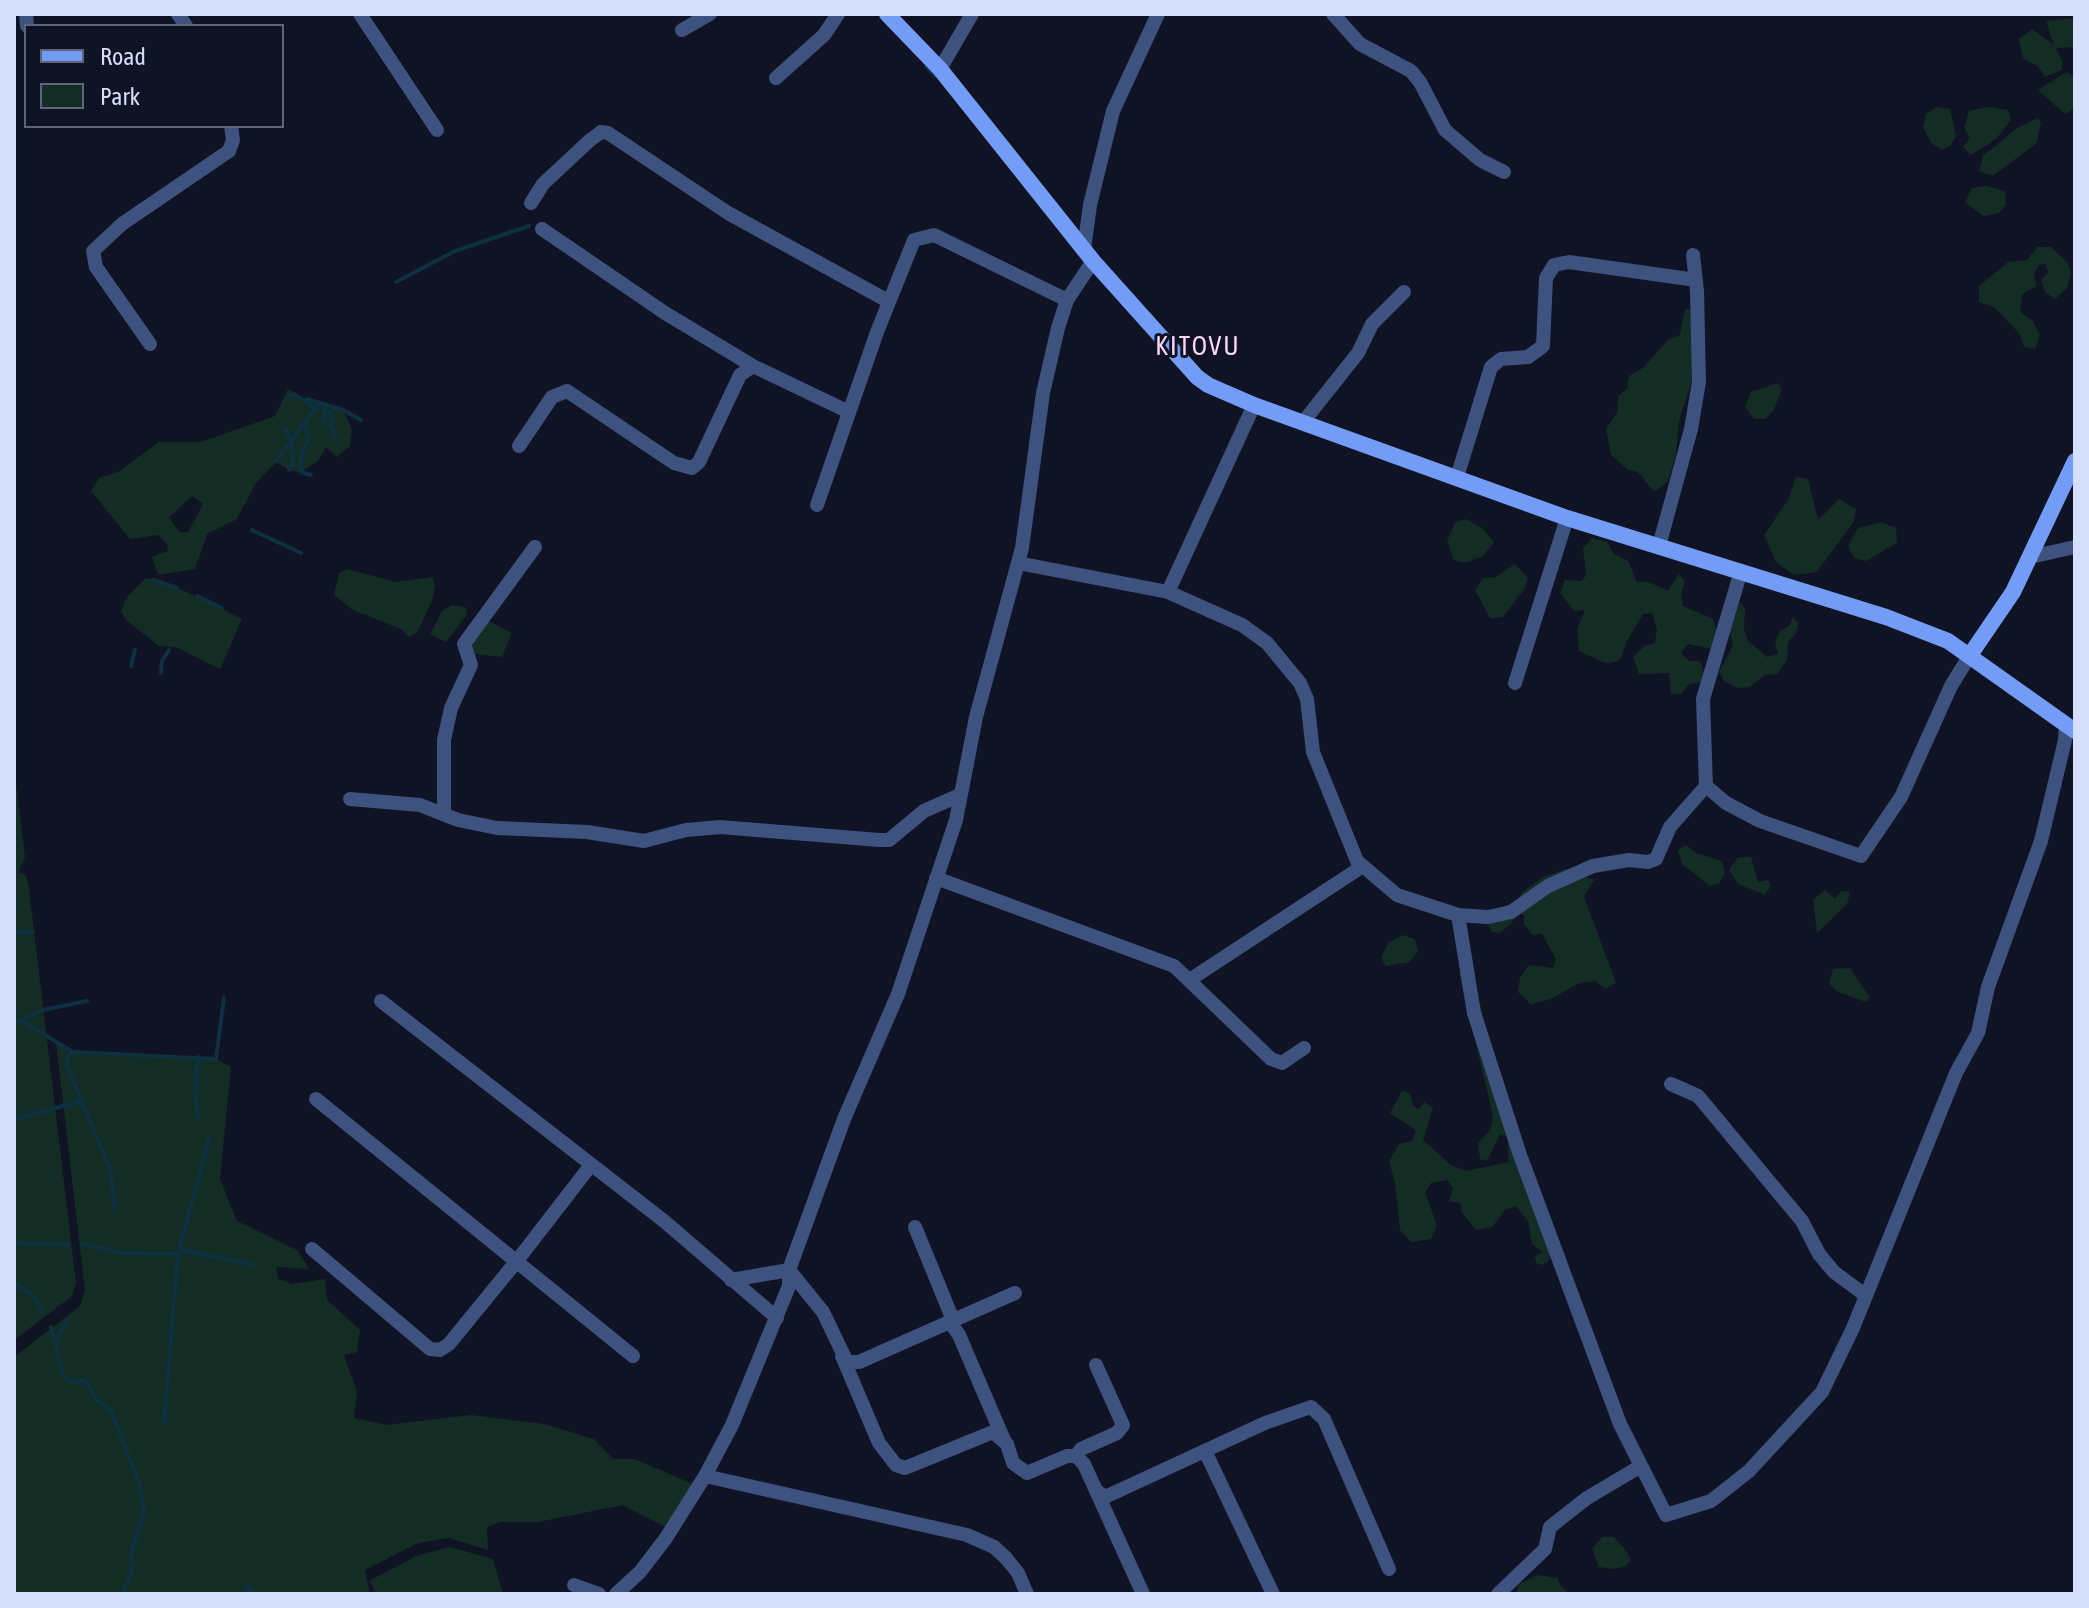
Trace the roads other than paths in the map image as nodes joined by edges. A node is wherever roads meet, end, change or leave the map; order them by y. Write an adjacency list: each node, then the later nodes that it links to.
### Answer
1 (360, 14): 12 (street)
2 (710, 14): 8 (street)
3 (838, 14): 10 (street)
4 (887, 14): 9 (street)
5 (972, 14): 9 (street)
6 (1158, 14): 16 (street)
7 (1333, 14): 13 (street)
8 (682, 30)
9 (940, 69): 16 (street)
10 (776, 78)
11 (231, 128): 22 (street)
12 (437, 130)
13 (1504, 172)
14 (531, 203): 21 (street)
15 (542, 229): 23 (street)
16 (1089, 255): 20 (street); 24 (street)
17 (1693, 255): 18 (street)
18 (1696, 280): 29 (street); 32 (street)
19 (1404, 292): 26 (street)
20 (1067, 300): 21 (street); 36 (street)
21 (888, 301): 25 (street)
22 (150, 344)
23 (753, 366): 25 (street); 27 (street)
24 (1254, 405): 26 (street); 38 (street)
25 (849, 412): 30 (street)
26 (1304, 421): 29 (street)
27 (519, 446)
28 (2075, 461): 35 (street)
29 (1457, 477): 31 (street)
30 (817, 505)
31 (1567, 518): 32 (street); 40 (street)
32 (1659, 546): 37 (street)
33 (535, 547): 45 (street)
34 (2075, 547): 35 (street)
35 (2030, 557): 39 (street)
36 (1018, 563): 38 (street); 43 (street)
37 (1741, 571): 39 (street); 42 (street)
38 (1168, 592): 46 (street)
39 (1970, 655): 41 (street); 42 (street)
40 (1515, 683)
41 (2070, 728): 61 (street)
42 (1706, 786): 48 (street)
43 (960, 795): 45 (street); 47 (street)
44 (350, 799): 45 (street)
45 (444, 813)
46 (1363, 866): 48 (street); 49 (street)
47 (936, 878): 49 (street); 58 (street)
48 (1458, 915): 70 (street)
49 (1191, 979): 51 (street)
50 (381, 1001): 54 (street)
51 (1304, 1048)
52 (1671, 1084): 61 (street)
53 (316, 1099): 57 (street)
54 (591, 1165): 57 (street); 59 (street)
55 (915, 1227): 63 (street)
56 (312, 1249): 57 (street)
57 (516, 1262): 64 (street)
58 (789, 1270): 59 (street); 62 (street); 65 (street)
59 (731, 1280): 62 (street)
60 (1015, 1293): 63 (street)
61 (1865, 1295): 70 (street)
62 (777, 1318): 71 (street)
63 (949, 1322): 65 (street); 67 (street)
64 (633, 1356)
65 (842, 1356): 67 (street)
66 (1096, 1365): 69 (street)
67 (1004, 1440): 69 (street)
68 (1205, 1451): 72 (street); 73 (street); 79 (street)
69 (1076, 1456): 72 (street)
70 (1641, 1466): 80 (street)
71 (705, 1476): 76 (street); 77 (street)
72 (1098, 1492): 78 (street)
73 (1389, 1569)
74 (574, 1585): 75 (street)
75 (599, 1594)
76 (616, 1594)
77 (1027, 1594)
78 (1143, 1594)
79 (1273, 1594)
80 (1498, 1594)

